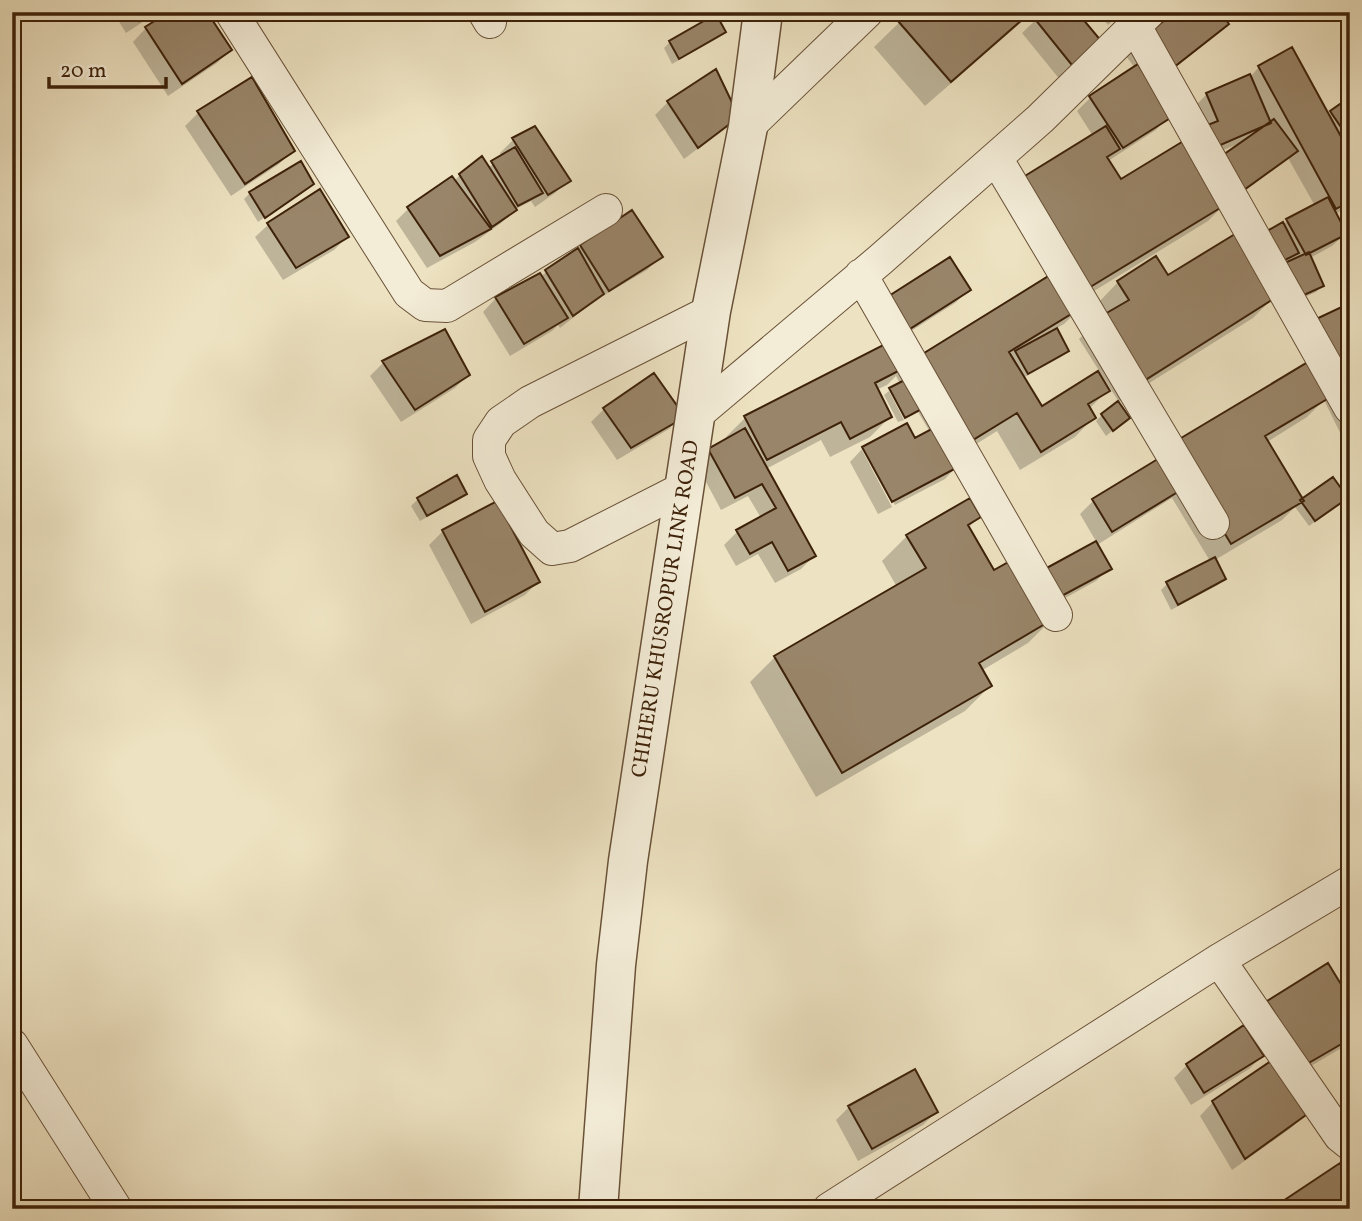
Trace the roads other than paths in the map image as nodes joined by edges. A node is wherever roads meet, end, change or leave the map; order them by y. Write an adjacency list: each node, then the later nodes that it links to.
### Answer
1 (231, 12): 7 (street)
2 (763, 12): 5 (street, CHIHERU KHUSROPUR LINK ROAD)
3 (867, 12): 5 (street)
4 (1142, 19): 6 (street); 10 (street)
5 (748, 127): 9 (street, CHIHERU KHUSROPUR LINK ROAD)
6 (996, 158): 8 (street); 13 (street)
7 (606, 210)
8 (861, 275): 11 (street); 14 (street)
9 (710, 311): 11 (street, CHIHERU KHUSROPUR LINK ROAD); 12 (street)
10 (1350, 408)
11 (695, 416): 12 (street, CHIHERU KHUSROPUR LINK ROAD)
12 (684, 488): 20 (street, CHIHERU KHUSROPUR LINK ROAD)
13 (1213, 523)
14 (1056, 615)
15 (1350, 881): 16 (street)
16 (1219, 960): 18 (street); 21 (street)
17 (12, 1045): 19 (street)
18 (1350, 1144)
19 (116, 1209)
20 (598, 1209)
21 (829, 1209)

